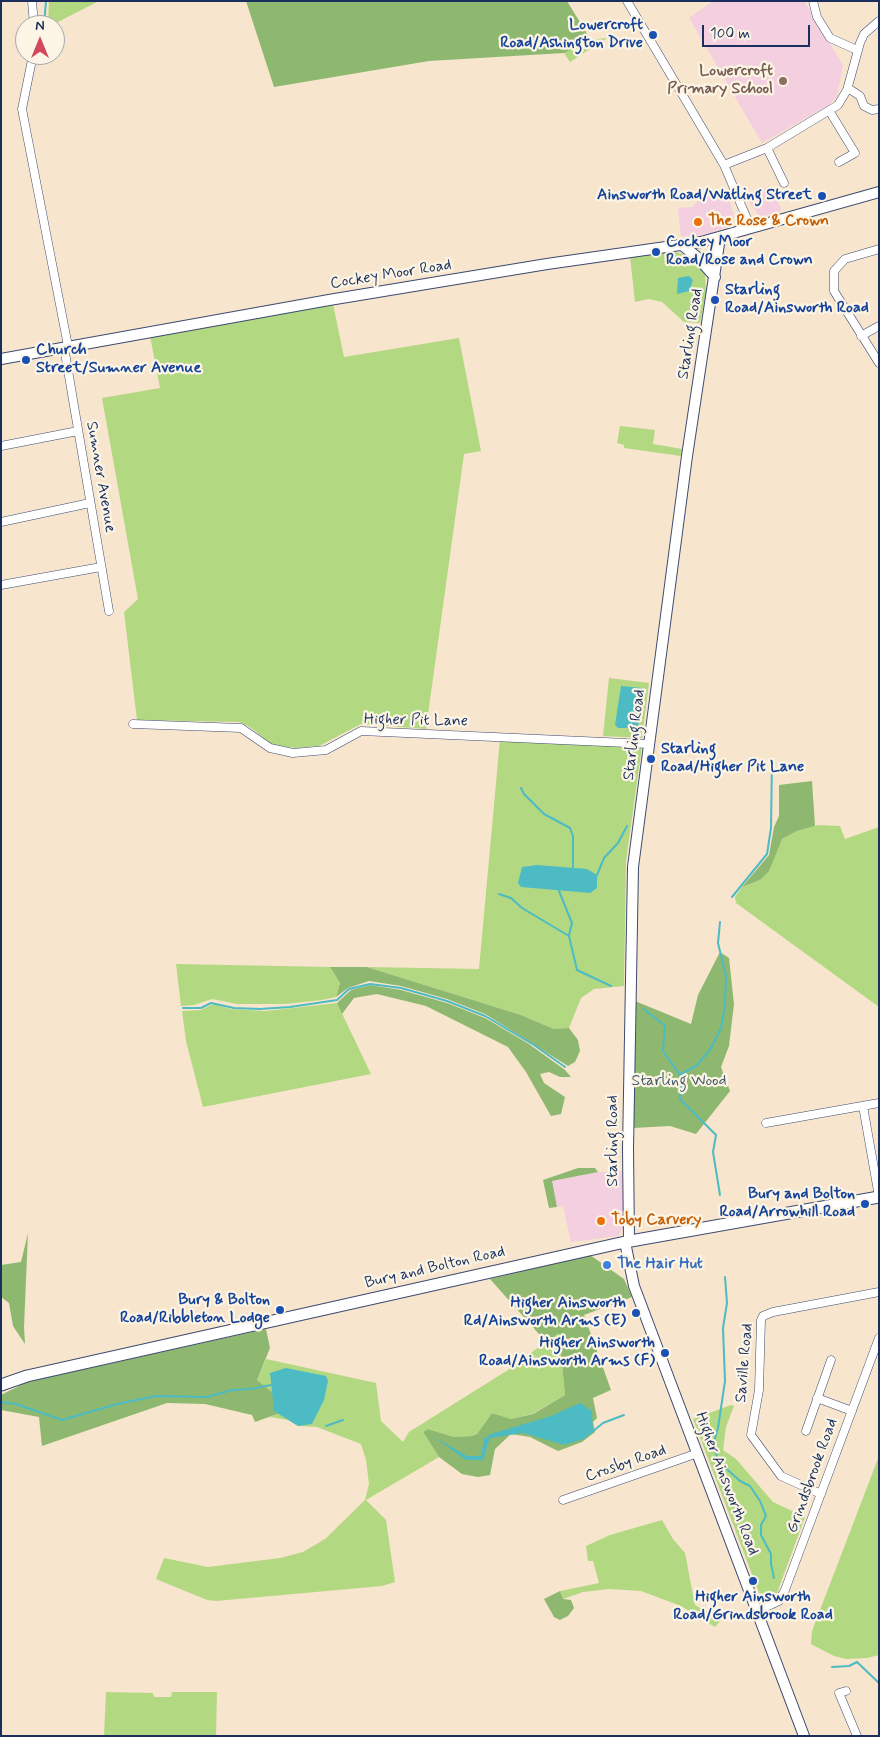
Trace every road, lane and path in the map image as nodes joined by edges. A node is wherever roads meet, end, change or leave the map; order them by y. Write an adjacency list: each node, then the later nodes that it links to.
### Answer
1 (32, 1): 4 (street)
2 (627, 1): 13 (street)
3 (813, 1): 6 (street)
4 (33, 15)
5 (879, 21): 6 (street)
6 (857, 50): 8 (street)
7 (31, 65): 23 (street, Sumner Avenue)
8 (848, 88): 9 (street); 10 (street)
9 (879, 109)
10 (830, 112): 11 (street); 12 (street)
11 (767, 148): 13 (street); 14 (street)
12 (839, 162)
13 (724, 165): 16 (street)
14 (784, 183)
15 (879, 192): 16 (main road, Cockey Moor Road)
16 (751, 228): 17 (main road, Cockey Moor Road)
17 (720, 238): 18 (main road, Cockey Moor Road); 20 (main road, Starling Road)
18 (682, 245): 20 (main road); 23 (main road, Cockey Moor Road)
19 (879, 249): 22 (street)
20 (715, 277): 34 (main road, Starling Road)
21 (879, 326): 22 (street)
22 (861, 336): 25 (street)
23 (66, 346): 24 (main road, Cockey Moor Road); 26 (street, Sumner Avenue)
24 (1, 359)
25 (879, 363)
26 (78, 431): 27 (street); 28 (street, Sumner Avenue)
27 (1, 446)
28 (90, 503): 29 (street); 30 (street, Sumner Avenue)
29 (1, 522)
30 (101, 567): 31 (street); 32 (street, Sumner Avenue)
31 (1, 585)
32 (109, 611)
33 (133, 724): 34 (street, Higher Pit Lane)
34 (648, 744): 39 (main road, Starling Road)
35 (879, 1103): 36 (street)
36 (863, 1106): 37 (street); 38 (street)
37 (766, 1123)
38 (879, 1197): 39 (highway, Bury and Bolton Road)
39 (627, 1241): 43 (highway, Bury and Bolton Road); 47 (main road, Higher Ainsworth Road)
40 (879, 1292): 48 (street, Saville Road)
41 (879, 1338): 45 (street, Grindsbrook Road)
42 (831, 1360): 44 (street)
43 (1, 1385)
44 (817, 1398): 45 (street); 46 (street)
45 (852, 1411): 48 (street, Grindsbrook Road)
46 (806, 1432)
47 (698, 1453): 49 (street, Crosby Road); 50 (main road, Higher Ainsworth Road)
48 (821, 1494): 50 (street, Grindsbrook Road)
49 (563, 1500)
50 (758, 1611): 52 (main road, Higher Ainsworth Road)
51 (846, 1691): 53 (street)
52 (804, 1736)
53 (857, 1736)

